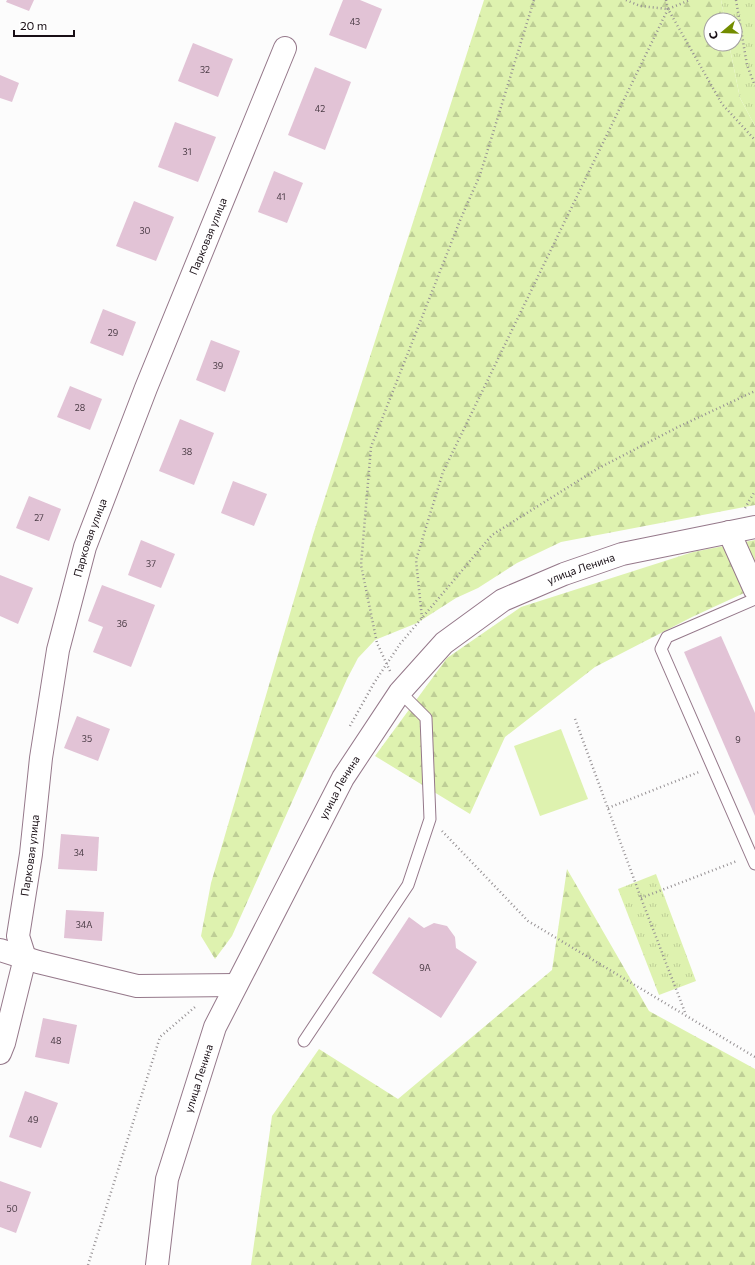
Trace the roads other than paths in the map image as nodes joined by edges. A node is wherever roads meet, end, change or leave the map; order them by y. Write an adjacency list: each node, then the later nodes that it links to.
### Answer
1 (285, 48): 9 (street, Парковая улица)
2 (755, 527): 3 (street, улица Ленина)
3 (729, 532): 4 (street); 6 (street, улица Ленина)
4 (755, 590)
5 (755, 599): 7 (lane)
6 (400, 692): 10 (street, улица Ленина); 11 (lane)
7 (753, 860)
8 (0, 950): 9 (street)
9 (25, 958): 10 (street); 12 (street)
10 (236, 985): 13 (street, улица Ленина)
11 (304, 1041)
12 (0, 1053)
13 (157, 1265)

